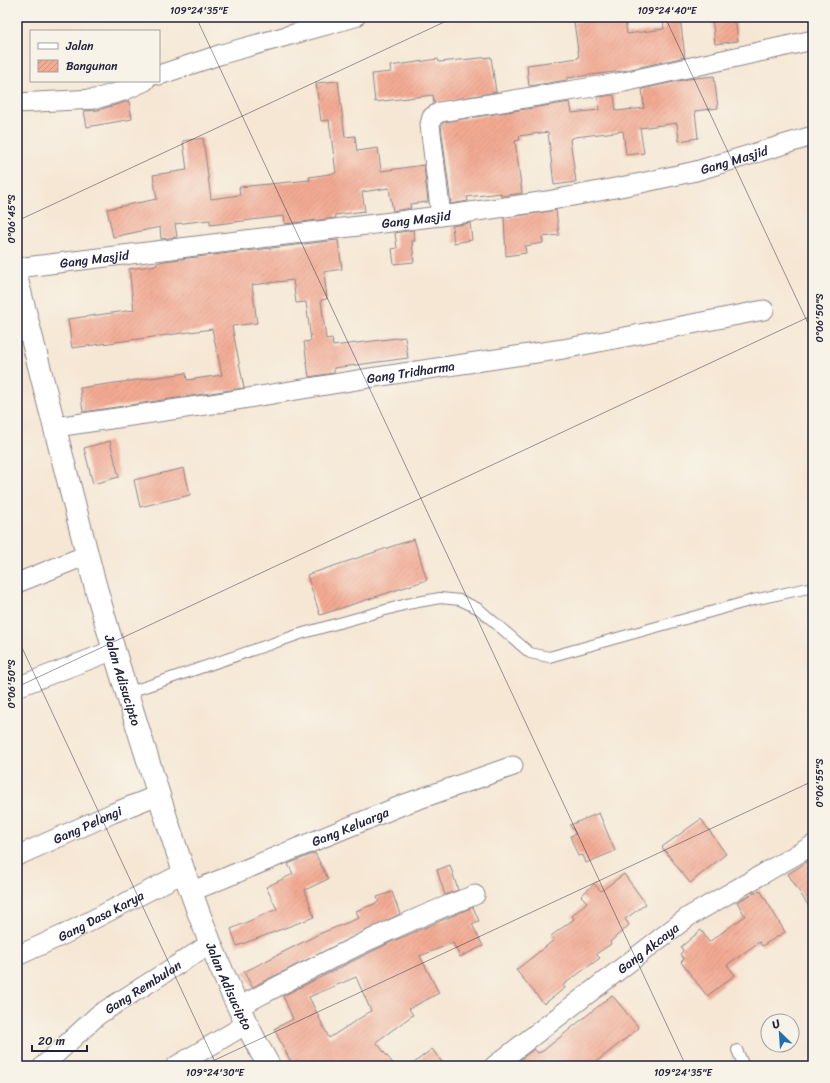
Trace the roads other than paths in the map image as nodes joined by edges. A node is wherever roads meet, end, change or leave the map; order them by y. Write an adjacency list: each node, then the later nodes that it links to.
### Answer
1 (355, 17): 3 (street)
2 (813, 40): 7 (street)
3 (160, 75)
4 (143, 82): 5 (street)
5 (17, 103)
6 (809, 137): 7 (street, Gang Masjid)
7 (441, 216): 8 (street, Gang Masjid)
8 (17, 268)
9 (17, 280): 11 (main road, Jalan Adisucipto)
10 (764, 310): 11 (street, Gang Tridharma)
11 (56, 427): 12 (main road, Jalan Adisucipto)
12 (87, 554): 13 (street); 15 (main road, Jalan Adisucipto)
13 (17, 583)
14 (813, 587): 17 (lane)
15 (114, 650): 16 (street); 17 (main road, Jalan Adisucipto)
16 (17, 687)
17 (127, 693): 19 (main road, Jalan Adisucipto)
18 (513, 766): 22 (street, Gang Keluarga)
19 (158, 795): 21 (street, Gang Pelangi); 22 (main road, Jalan Adisucipto)
20 (813, 845): 31 (street, Gang Akcaya)
21 (17, 856)
22 (187, 883): 24 (main road, Jalan Adisucipto); 25 (street, Gang Dasa Karya)
23 (475, 895): 26 (street)
24 (210, 944): 26 (main road, Jalan Adisucipto); 28 (street, Gang Rembulan)
25 (17, 956)
26 (242, 1016): 29 (street); 30 (main road, Jalan Adisucipto)
27 (738, 1050): 32 (lane)
28 (43, 1066)
29 (176, 1066)
30 (270, 1066)
31 (494, 1066)
32 (744, 1066)

